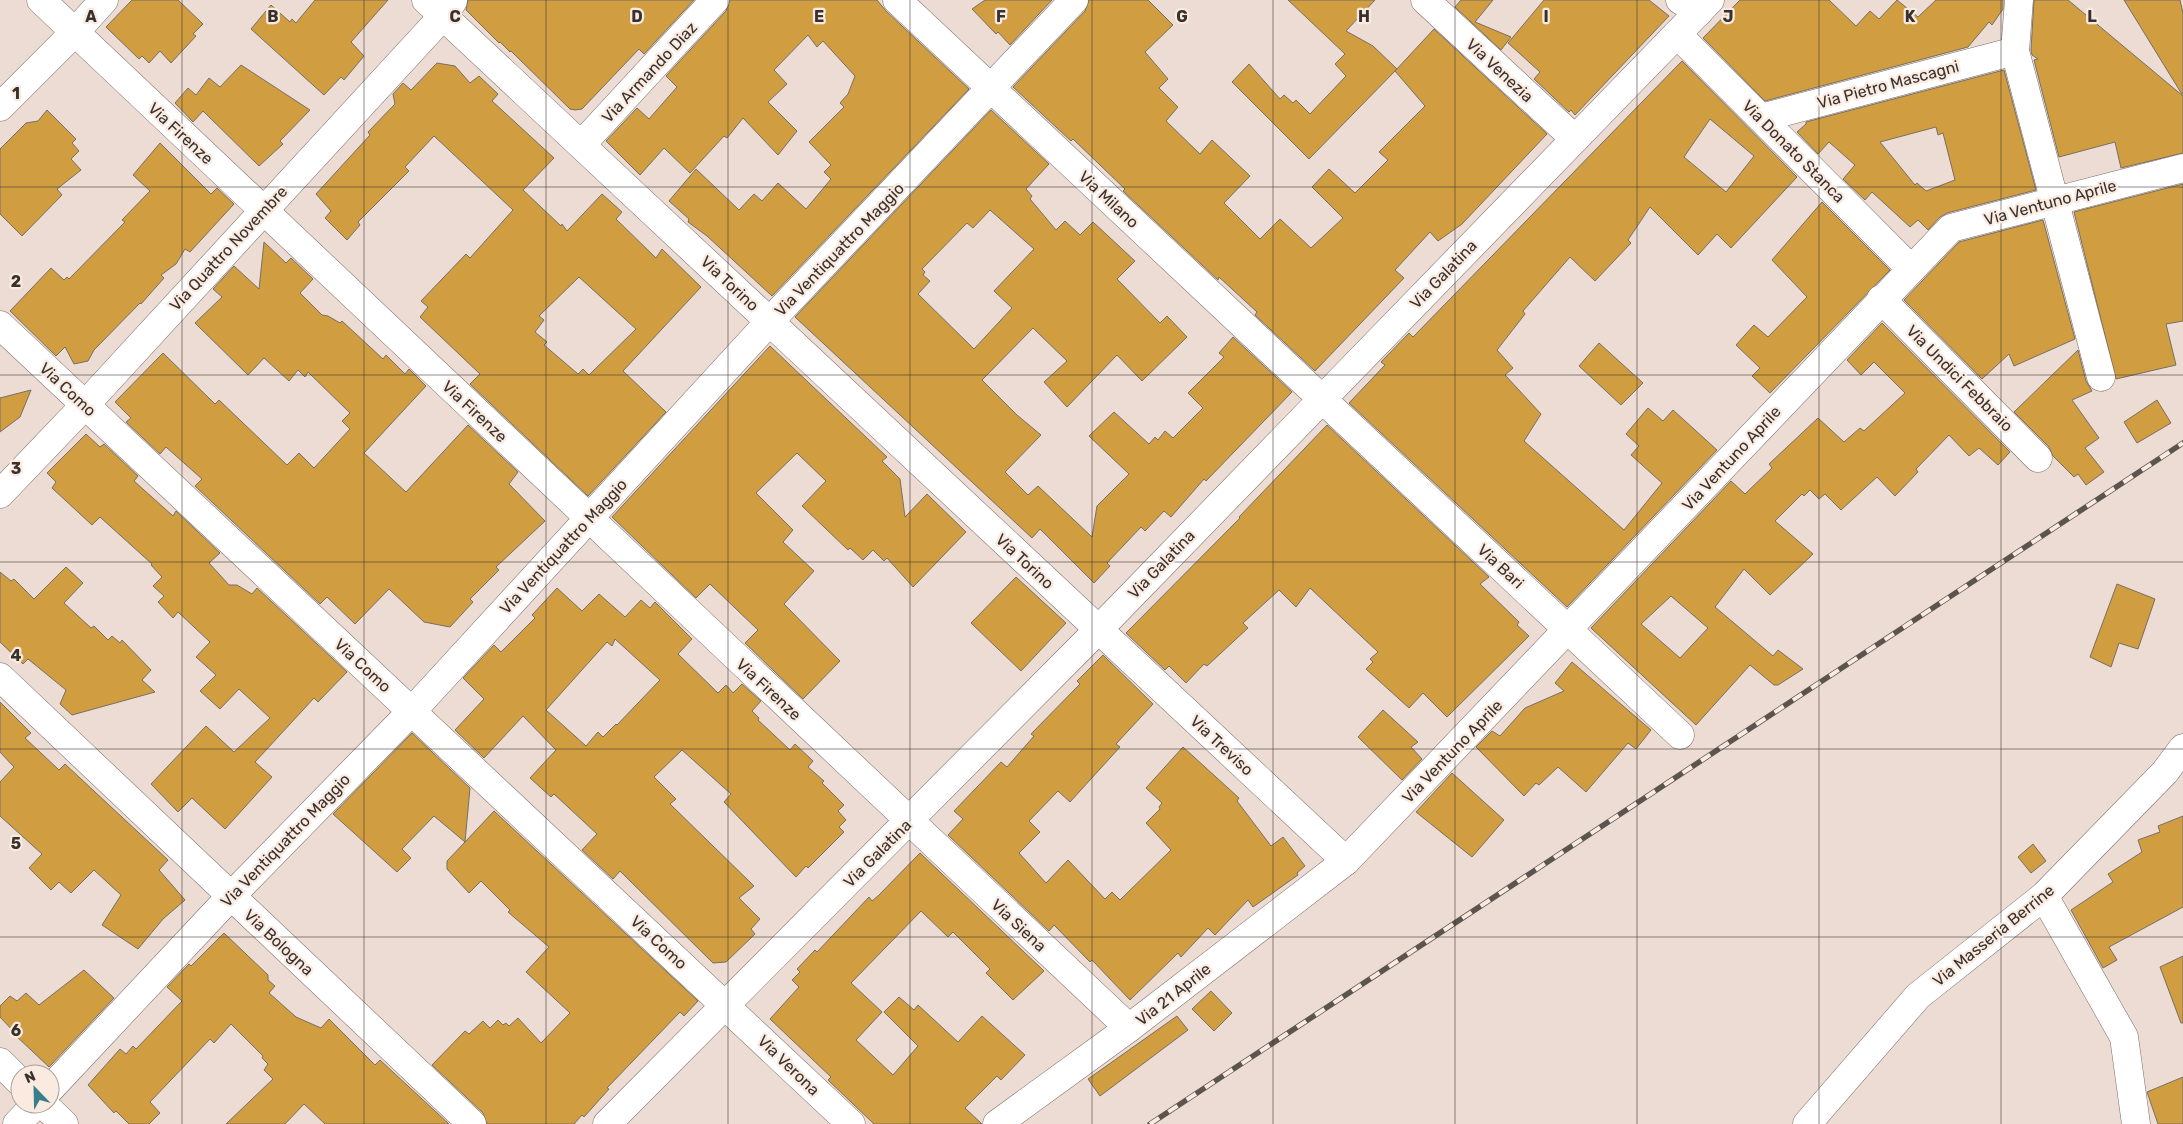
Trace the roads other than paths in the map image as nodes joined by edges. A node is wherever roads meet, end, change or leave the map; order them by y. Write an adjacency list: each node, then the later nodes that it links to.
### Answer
1 (41, 0): 10 (street, Via Firenze)
2 (104, 0): 10 (street)
3 (715, 0): 17 (street, Via Armando Diaz)
4 (897, 0): 13 (street, Via Milano)
5 (1074, 0): 13 (street, Via Ventiquattro Maggio)
6 (1425, 0): 16 (street, Via Venezia)
7 (2019, 0): 12 (street)
8 (1696, 4): 11 (street, Via Galatina)
9 (441, 5): 17 (street, Via Torino); 20 (street, Via Quattro Novembre)
10 (75, 32): 14 (street); 20 (street, Via Firenze)
11 (1677, 34): 15 (street, Via Donato Stanca); 16 (street, Via Galatina)
12 (2015, 51): 15 (street, Via Pietro Mascagni); 19 (street)
13 (991, 88): 23 (street, Via Ventiquattro Maggio); 26 (street, Via Milano)
14 (0, 107)
15 (1761, 118): 21 (street, Via Donato Stanca)
16 (1575, 139): 26 (street, Via Galatina)
17 (582, 144): 23 (street, Via Torino)
18 (2183, 168): 19 (street, Via Ventuno Aprile)
19 (2055, 199): 21 (street, Via Ventuno Aprile); 25 (street)
20 (263, 210): 27 (street, Via Quattro Novembre); 30 (street, Via Firenze)
21 (1911, 269): 22 (street, Via Ventuno Aprile)
22 (1881, 299): 28 (street, Via Undici Febbraio); 31 (street, Via Ventuno Aprile)
23 (770, 321): 30 (street, Via Ventiquattro Maggio); 32 (street, Via Torino)
24 (0, 325): 27 (street, Via Como)
25 (2101, 377)
26 (1321, 399): 31 (street, Via Bari); 32 (street, Via Galatina)
27 (85, 405): 29 (street, Via Quattro Novembre); 34 (street, Via Como)
28 (2038, 458)
29 (0, 494)
30 (588, 519): 34 (street, Via Ventiquattro Maggio); 37 (street, Via Firenze)
31 (1568, 629): 35 (street, Via Bari); 38 (street, Via Ventuno Aprile)
32 (1098, 630): 37 (street, Via Galatina); 38 (street, Via Treviso)
33 (0, 677): 39 (street, Via Bologna)
34 (412, 711): 39 (street, Via Ventiquattro Maggio); 41 (street, Via Como)
35 (1680, 735)
36 (2183, 748): 40 (street, Via Masseria Berrine)
37 (909, 821): 41 (street, Via Galatina); 42 (street, Via Siena)
38 (1346, 861): 42 (street, Via 21 Aprile)
39 (231, 896): 45 (street, Via Ventiquattro Maggio); 50 (street, Via Bologna)
40 (2044, 896): 54 (street, Via Masseria Berrine); 55 (street)
41 (727, 1006): 51 (street, Via Galatina); 52 (street, Via Verona)
42 (1129, 1028): 53 (street, Via 21 Aprile)
43 (0, 1062): 44 (street)
44 (10, 1072)
45 (60, 1078)
46 (26, 1114): 48 (street)
47 (54, 1114): 49 (street)
48 (17, 1124)
49 (64, 1124)
50 (472, 1124)
51 (608, 1124)
52 (851, 1124)
53 (997, 1124)
54 (1807, 1124)
55 (2136, 1124)

